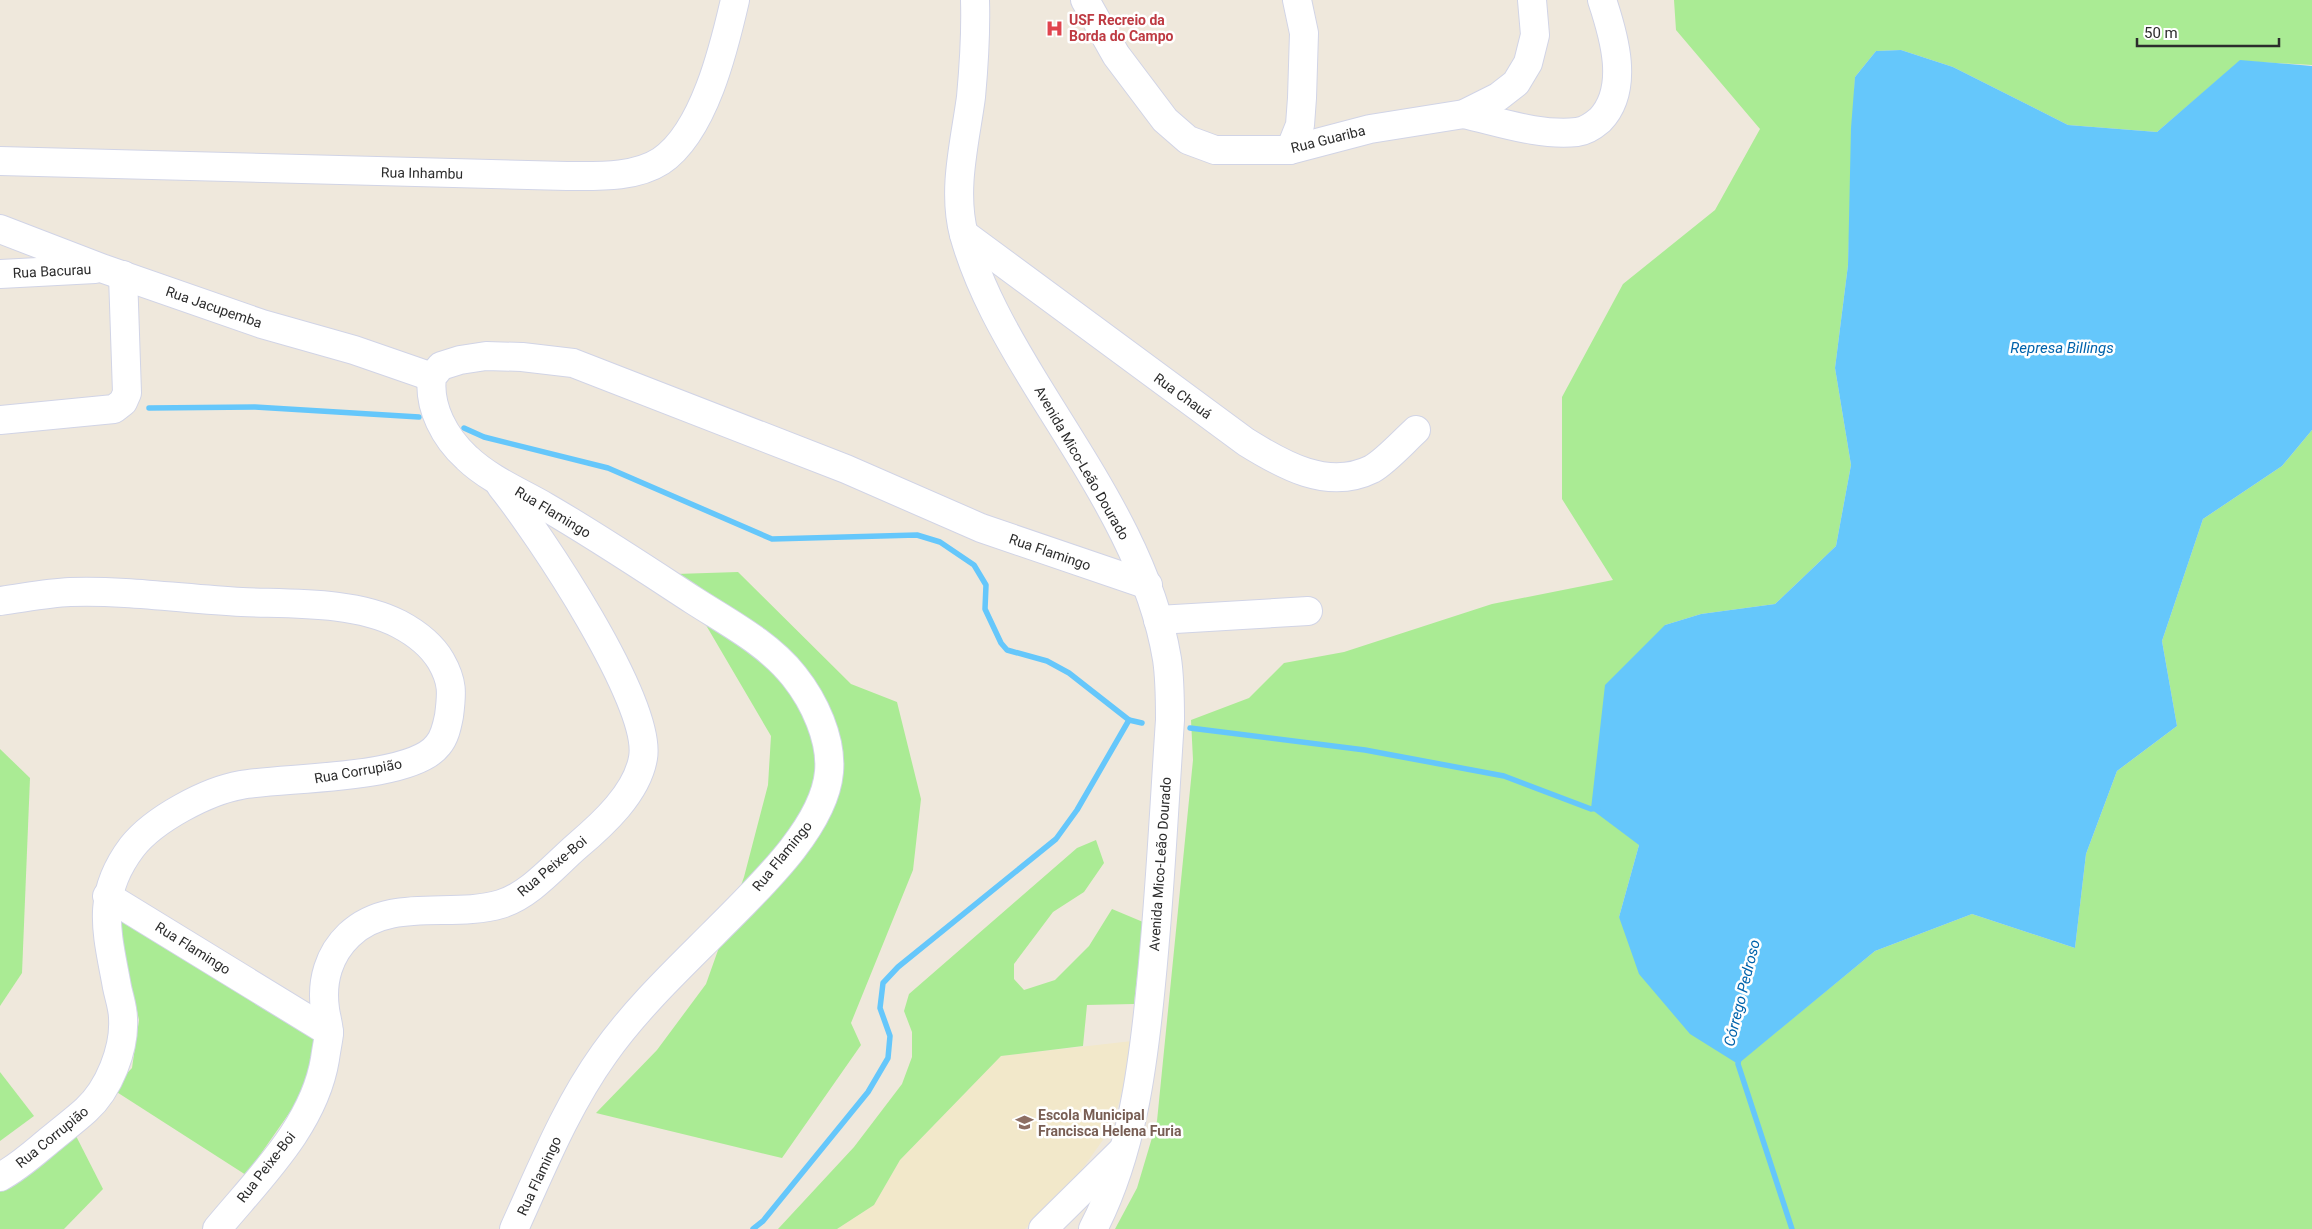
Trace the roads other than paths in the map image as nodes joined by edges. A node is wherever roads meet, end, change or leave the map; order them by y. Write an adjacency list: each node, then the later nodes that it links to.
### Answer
1 (735, 0): 9 (street, Rua Inhambu)
2 (975, 0): 11 (street, Avenida Mico-Leão Dourado)
3 (1085, 0): 8 (street, Rua Guariba)
4 (1297, 0): 8 (street)
5 (1532, 0): 7 (street, Rua Guariba)
6 (1602, 0): 7 (street)
7 (1464, 114): 8 (street, Rua Guariba)
8 (1290, 150)
9 (0, 162)
10 (0, 229): 12 (street, Rua Jacupemba)
11 (964, 234): 16 (street, Rua Chauá); 18 (street, Avenida Mico-Leão Dourado)
12 (113, 272): 13 (street, Rua Bacurau); 14 (street, Rua Jacupemba); 15 (street)
13 (0, 274)
14 (432, 377): 17 (street, Rua Flamingo); 18 (street, Rua Flamingo)
15 (0, 420)
16 (1416, 430)
17 (492, 476): 23 (street, Rua Peixe-Boi); 29 (street, Rua Flamingo)
18 (1148, 585): 21 (street, Avenida Mico-Leão Dourado)
19 (0, 601): 22 (street, Rua Corrupião)
20 (1308, 611): 21 (street)
21 (1158, 620): 24 (street, Avenida Mico-Leão Dourado)
22 (107, 896): 23 (street, Rua Flamingo); 25 (street, Rua Corrupião)
23 (329, 1032): 28 (street, Rua Peixe-Boi)
24 (1122, 1151): 26 (street); 27 (street, Avenida Mico-Leão Dourado)
25 (0, 1176)
26 (1052, 1220): 27 (street)
27 (1097, 1221)
28 (218, 1229)
29 (514, 1229)

